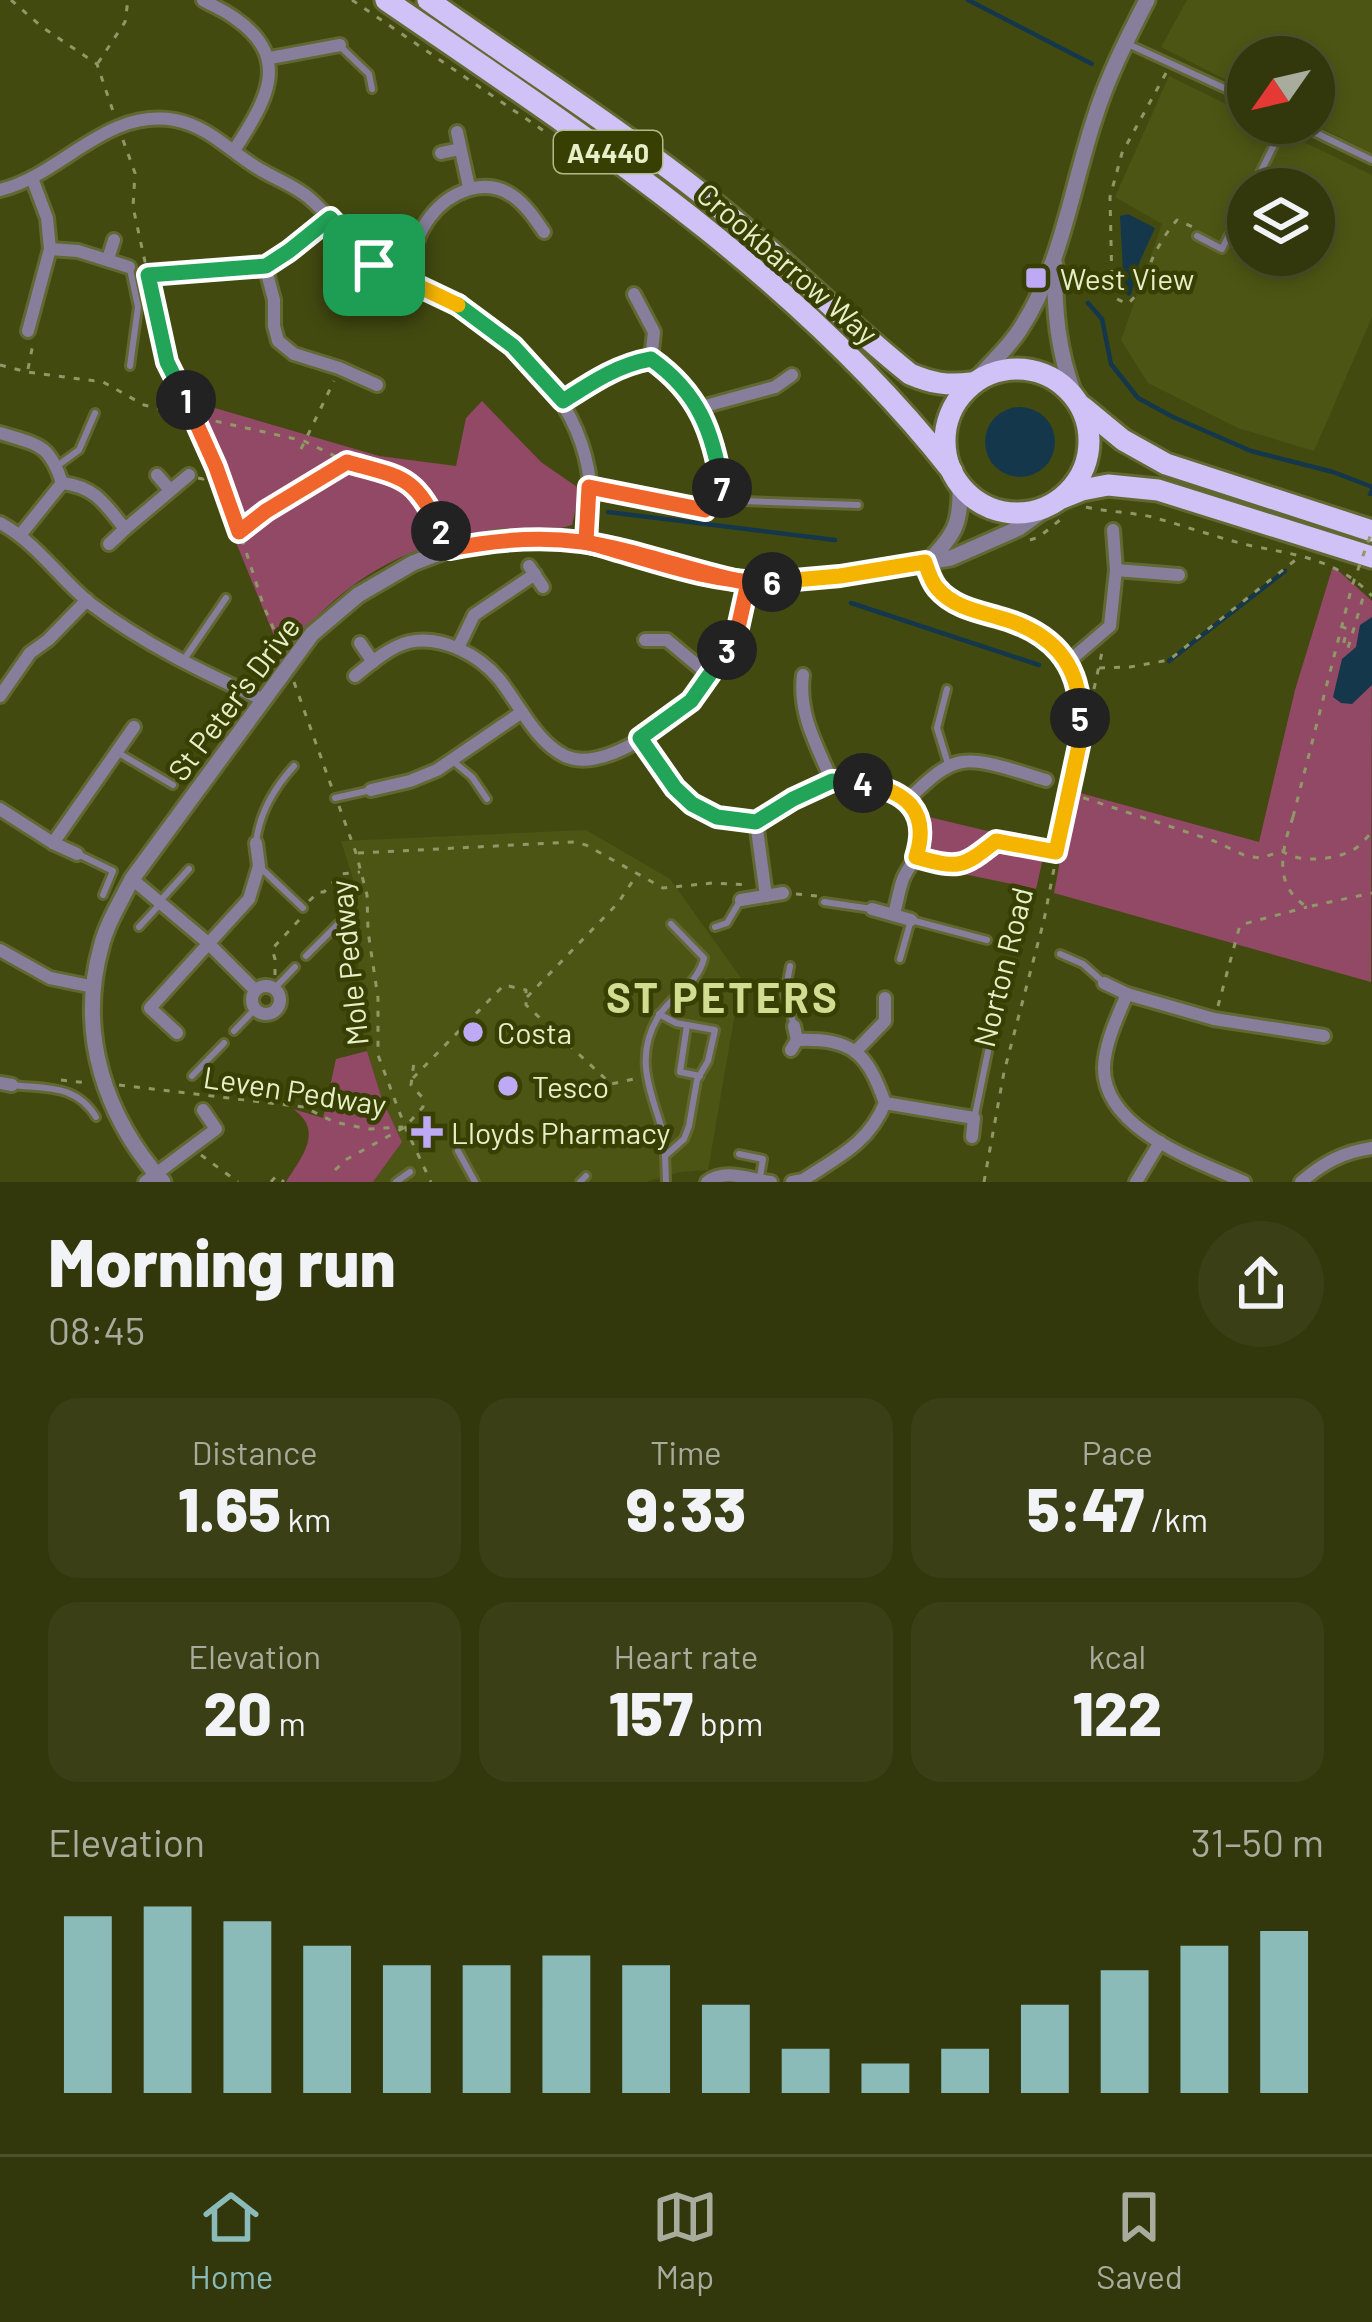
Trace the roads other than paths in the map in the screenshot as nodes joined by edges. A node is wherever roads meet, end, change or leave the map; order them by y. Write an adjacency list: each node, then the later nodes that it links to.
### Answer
1 (386, 0): 46 (highway, Crookbarrow Way / A4440)
2 (428, 0): 36 (highway, Crookbarrow Way / A4440)
3 (1147, 0): 5 (street)
4 (201, 5): 7 (street)
5 (1125, 43): 9 (lane); 25 (street)
6 (340, 45): 7 (street); 8 (lane)
7 (270, 58): 12 (street)
8 (372, 89)
9 (1227, 89)
10 (458, 132): 13 (street)
11 (1335, 142): 15 (lane)
12 (235, 149): 16 (street); 19 (street)
13 (460, 149): 14 (street); 17 (street)
14 (441, 153)
15 (1372, 160)
16 (32, 178): 18 (street); 24 (street)
17 (469, 187): 20 (street); 30 (street)
18 (0, 190)
19 (330, 218): 27 (street); 30 (street)
20 (544, 232)
21 (1196, 232): 22 (lane)
22 (1227, 239)
23 (114, 240): 26 (street)
24 (50, 249): 26 (street); 32 (street)
25 (1055, 256): 36 (street); 38 (street)
26 (108, 259): 28 (street)
27 (266, 266): 29 (street); 37 (street)
28 (129, 267): 34 (lane)
29 (184, 272)
30 (403, 278): 39 (street)
31 (634, 294): 33 (street)
32 (28, 331)
33 (651, 359): 39 (street); 40 (street)
34 (130, 366)
35 (792, 375): 40 (street)
36 (973, 382): 38 (highway); 46 (highway)
37 (377, 385)
38 (1078, 400): 51 (highway); 55 (highway)
39 (563, 401): 57 (street)
40 (698, 408): 49 (street)
41 (95, 413): 43 (lane)
42 (0, 433): 43 (street)
43 (57, 466): 47 (street)
44 (157, 475): 48 (street)
45 (188, 475): 48 (street)
46 (956, 478): 51 (highway); 60 (street)
47 (62, 483): 53 (street); 56 (street)
48 (170, 490): 53 (street)
49 (723, 492): 50 (lane)
50 (858, 505)
51 (1058, 508): 59 (highway); 60 (street, St Peter's Drive)
52 (0, 523): 56 (street)
53 (125, 529): 58 (street)
54 (1113, 530): 61 (street)
55 (1372, 531)
56 (21, 534): 66 (street)
57 (586, 542): 64 (street, St Peter's Drive); 78 (street, St Peter's Drive)
58 (109, 544)
59 (1372, 556)
60 (928, 561): 64 (street, St Peter's Drive); 72 (street)
61 (1116, 570): 62 (street); 72 (street)
62 (1179, 575)
63 (536, 576): 69 (street)
64 (748, 583): 75 (street)
65 (226, 598): 70 (lane)
66 (87, 600): 70 (street); 77 (street)
67 (645, 640): 75 (street)
68 (360, 643): 71 (street)
69 (458, 648): 71 (street); 79 (street)
70 (183, 661): 78 (street)
71 (373, 662): 74 (street)
72 (1068, 662): 82 (street)
73 (803, 675): 89 (street)
74 (355, 676)
75 (710, 676): 81 (street)
76 (946, 689): 87 (lane)
77 (2, 691)
78 (264, 700): 103 (street, St Peter's Drive)
79 (522, 712): 81 (street); 84 (street)
80 (134, 727): 83 (street)
81 (640, 738): 97 (street)
82 (1080, 741)
83 (118, 752): 90 (lane); 98 (street)
84 (452, 761): 91 (street); 94 (lane)
85 (295, 766): 99 (lane)
86 (381, 767): 91 (street)
87 (950, 767): 88 (street); 95 (street)
88 (1046, 780)
89 (832, 781): 95 (street); 97 (street)
90 (173, 785)
91 (386, 786): 92 (street)
92 (371, 790): 93 (lane)
93 (335, 798)
94 (487, 800)
95 (907, 800): 112 (street)
96 (0, 809): 98 (street)
97 (756, 822): 104 (street)
98 (53, 843): 100 (street)
99 (256, 843): 101 (street)
100 (77, 854): 106 (lane)
101 (259, 866): 110 (lane); 119 (street)
102 (189, 869): 108 (lane)
103 (132, 879): 108 (street); 127 (street, St Peter's Drive)
104 (766, 891): 105 (street); 107 (street)
105 (783, 893)
106 (103, 895)
107 (741, 901): 117 (lane)
108 (161, 902): 116 (lane); 119 (street)
109 (824, 902): 111 (lane)
110 (303, 908)
111 (872, 909): 112 (street)
112 (894, 914): 113 (street)
113 (911, 920): 118 (lane); 123 (lane)
114 (338, 924): 122 (lane)
115 (670, 924): 133 (lane)
116 (139, 927)
117 (715, 927)
118 (987, 940)
119 (208, 944): 129 (street); 137 (street)
120 (0, 950): 127 (street)
121 (1060, 954): 126 (lane)
122 (306, 956)
123 (900, 959)
124 (790, 966): 139 (lane)
125 (295, 968): 128 (lane)
126 (1104, 983): 130 (street)
127 (94, 987): 157 (street, St Peter's Drive)
128 (274, 989): 129 (street); 132 (street)
129 (255, 991): 132 (street)
130 (1127, 994): 138 (street); 150 (street)
131 (884, 998): 141 (street)
132 (256, 1009): 136 (lane)
133 (659, 1014): 134 (lane); 154 (lane)
134 (686, 1025): 143 (lane); 143 (lane)
135 (993, 1027): 148 (lane)
136 (234, 1031)
137 (177, 1033)
138 (1324, 1036)
139 (794, 1038): 141 (street)
140 (224, 1043): 142 (lane)
141 (855, 1052): 145 (street)
142 (192, 1076)
143 (700, 1076): 154 (lane)
144 (6, 1084): 147 (lane)
145 (885, 1103): 148 (street); 155 (street)
146 (203, 1110): 157 (street)
147 (96, 1117)
148 (974, 1118): 149 (street)
149 (971, 1137)
150 (1160, 1142): 165 (street); 166 (street)
151 (1372, 1148): 167 (street)
152 (458, 1150): 160 (lane)
153 (740, 1154): 158 (lane)
154 (665, 1156): 161 (lane)
155 (821, 1168): 163 (street); 164 (street)
156 (410, 1172): 159 (lane)
157 (155, 1179)
158 (764, 1181): 162 (street)
159 (396, 1182)
160 (475, 1182)
161 (666, 1182)
162 (707, 1182)
163 (792, 1182)
164 (831, 1182)
165 (1136, 1182)
166 (1244, 1182)
167 (1301, 1182)

